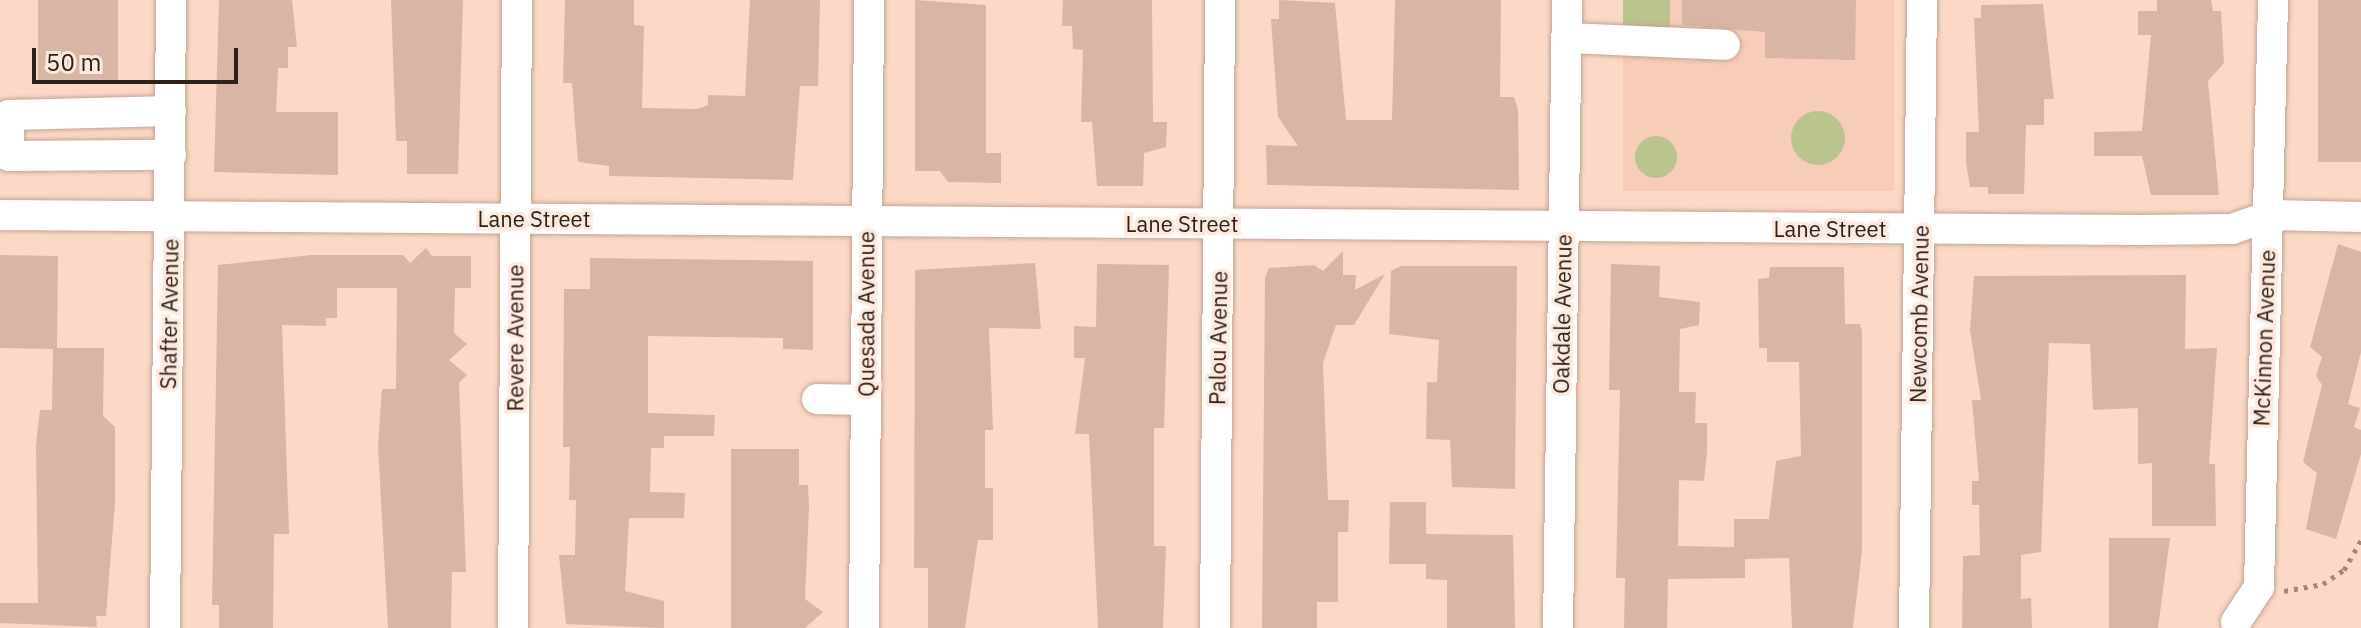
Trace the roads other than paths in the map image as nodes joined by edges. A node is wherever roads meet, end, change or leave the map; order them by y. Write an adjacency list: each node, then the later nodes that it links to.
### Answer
1 (171, 0): 10 (street, Shafter Avenue)
2 (517, 0): 16 (street, Revere Avenue)
3 (869, 0): 17 (street, Quesada Avenue)
4 (1220, 0): 18 (street, Palou Avenue)
5 (1567, 0): 8 (street, Oakdale Avenue)
6 (1922, 0): 20 (street, Newcomb Avenue)
7 (2273, 0): 13 (street, McKinnon Avenue)
8 (1566, 38): 9 (street); 19 (street, Oakdale Avenue)
9 (1725, 45)
10 (171, 111): 11 (street, Shafter Avenue); 11 (street)
11 (171, 155): 14 (street, Shafter Avenue)
12 (0, 215): 14 (street, Lane Street)
13 (2272, 215): 15 (street, Lane Street); 20 (street, Lane Street); 23 (street, McKinnon Avenue)
14 (170, 217): 16 (street, Lane Street); 24 (street, Shafter Avenue)
15 (2361, 217)
16 (516, 219): 17 (street, Lane Street); 25 (street, Revere Avenue)
17 (867, 222): 18 (street, Lane Street); 22 (street, Quesada Avenue)
18 (1219, 224): 19 (street, Lane Street); 27 (street, Palou Avenue)
19 (1564, 227): 20 (street, Lane Street); 28 (street, Oakdale Avenue)
20 (1920, 229): 29 (street, Newcomb Avenue)
21 (817, 399): 22 (street)
22 (866, 400): 26 (street, Quesada Avenue)
23 (2236, 622)
24 (165, 628)
25 (513, 628)
26 (864, 628)
27 (1215, 628)
28 (1558, 628)
29 (1914, 628)

